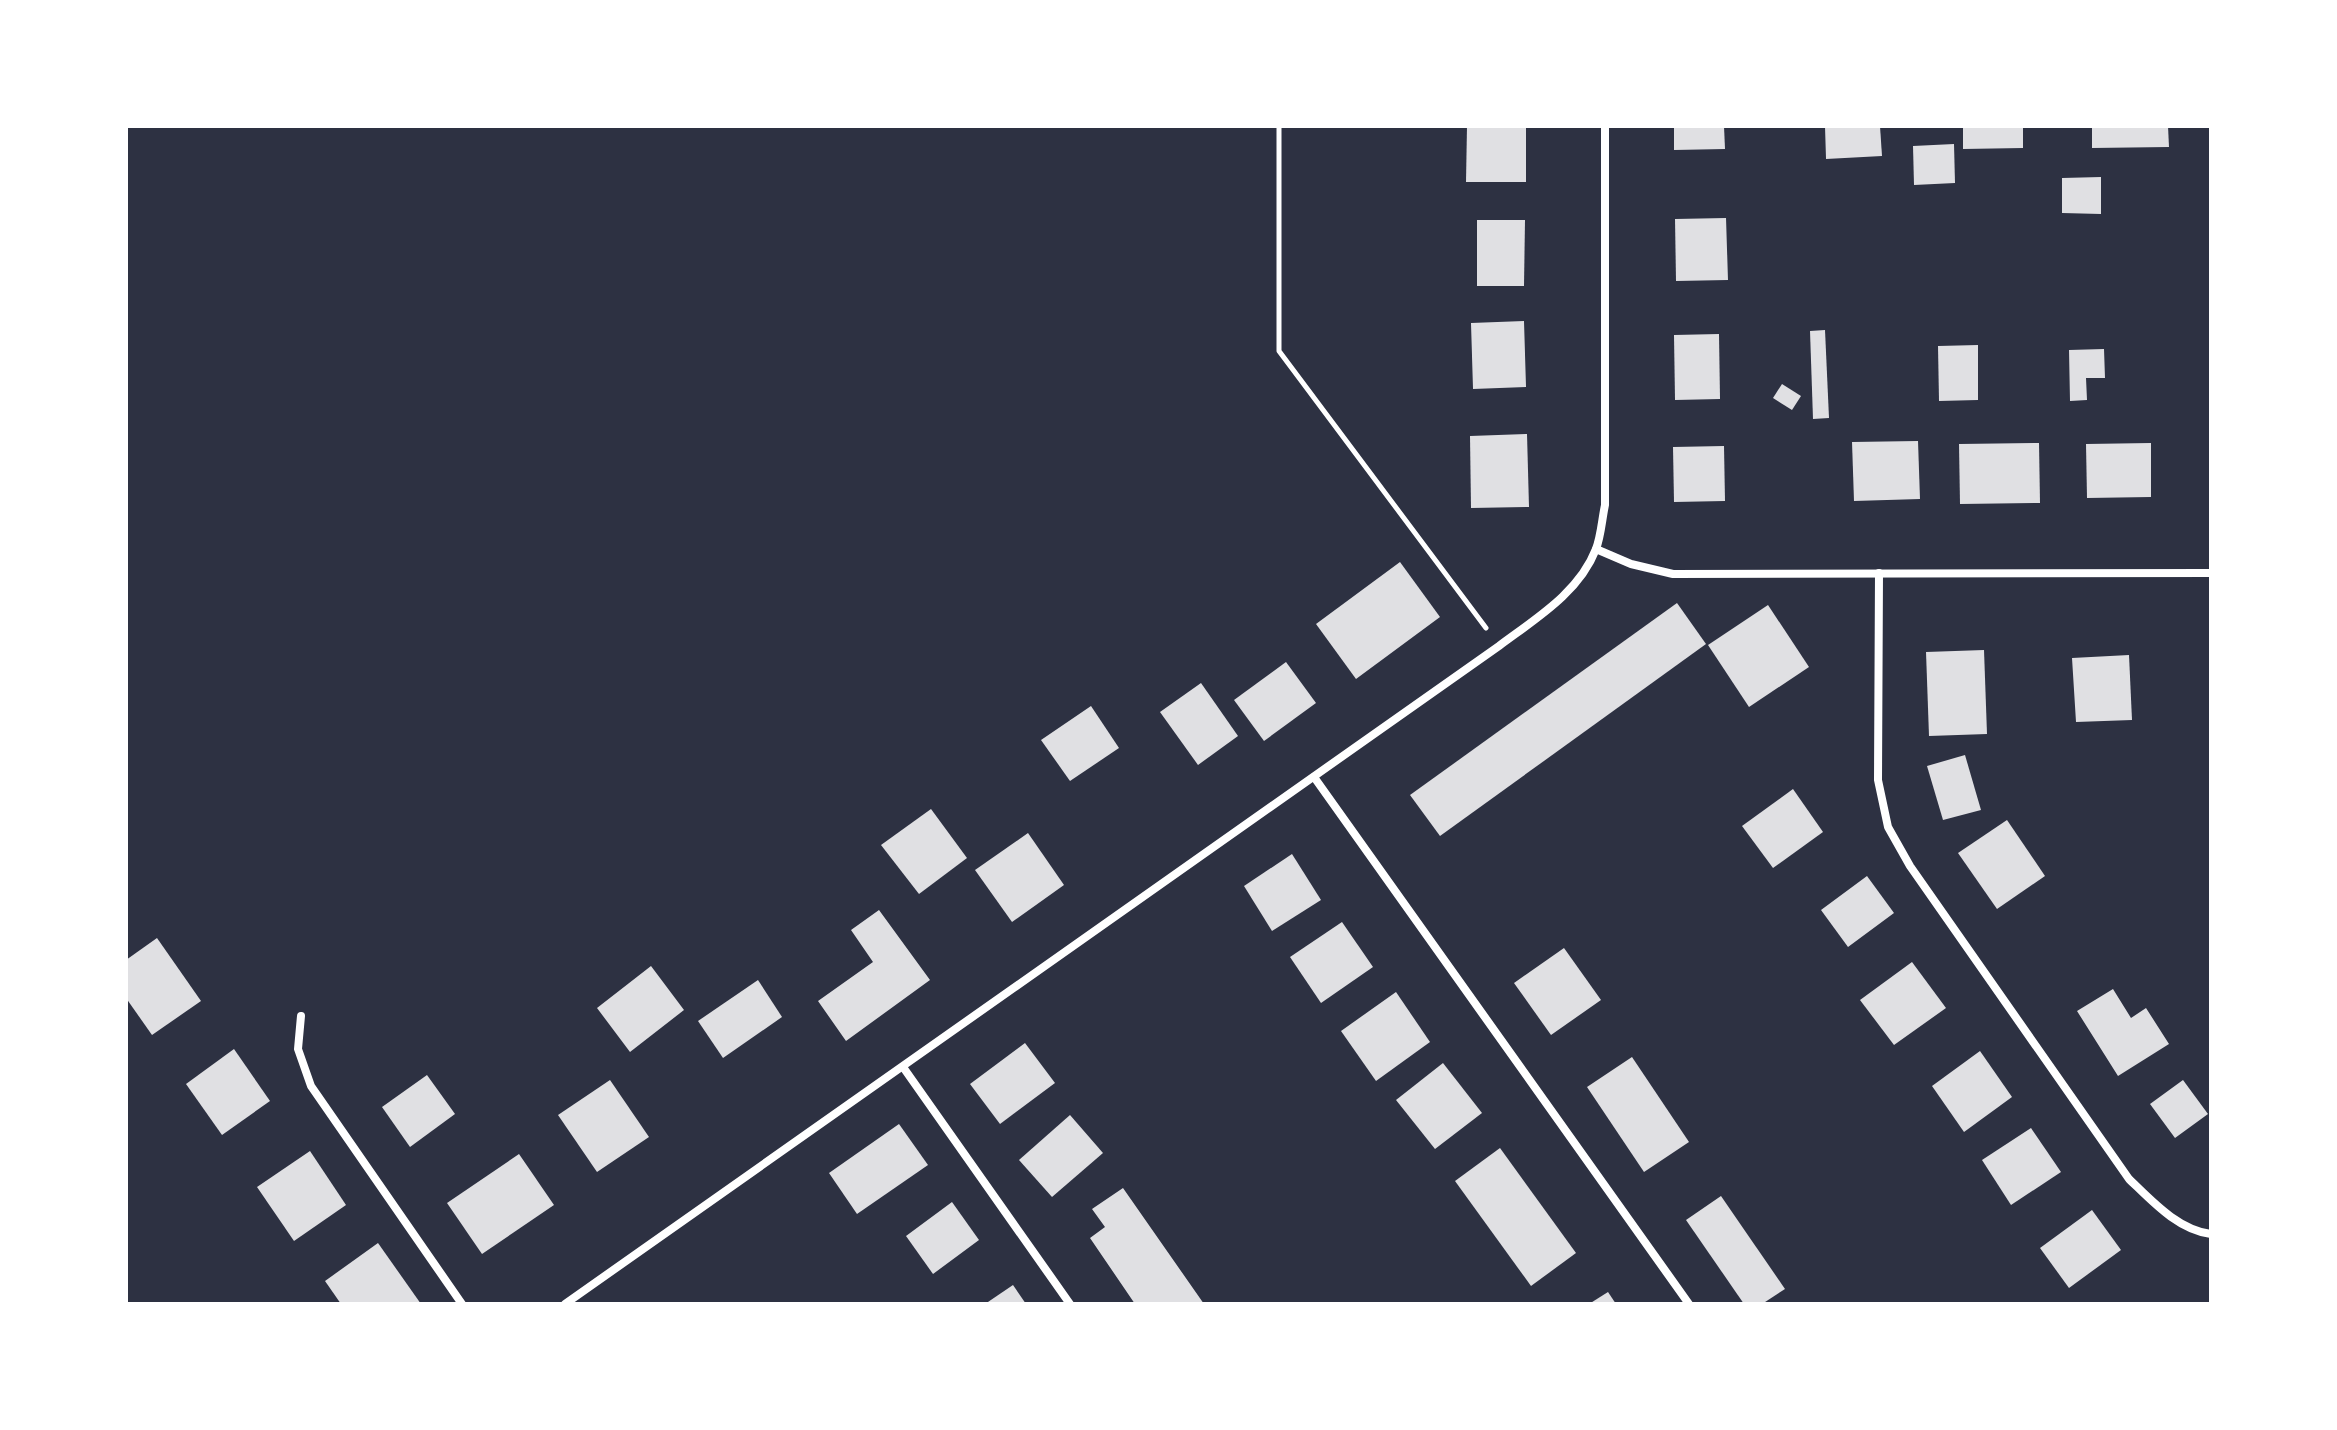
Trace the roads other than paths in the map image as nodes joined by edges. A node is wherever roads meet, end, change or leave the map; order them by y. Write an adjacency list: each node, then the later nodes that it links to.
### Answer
1 (1605, 126): 2 (street)
2 (1596, 549): 3 (street); 5 (street)
3 (1879, 573): 4 (street); 8 (street)
4 (2211, 573)
5 (1314, 777): 7 (street); 12 (street)
6 (301, 1016): 9 (street)
7 (903, 1067): 10 (street); 11 (street)
8 (2211, 1234)
9 (462, 1304)
10 (565, 1304)
11 (1070, 1304)
12 (1689, 1304)

